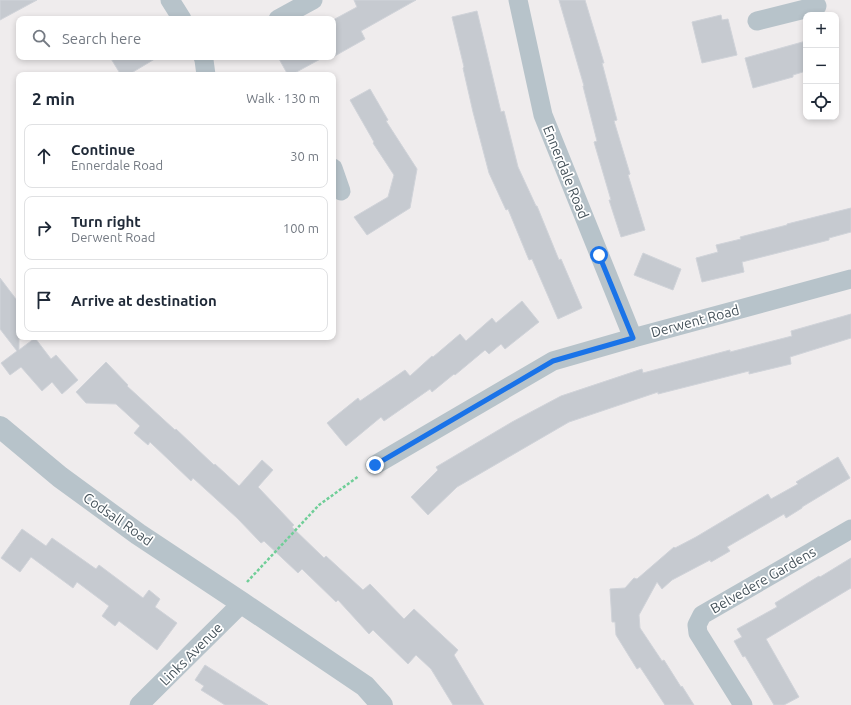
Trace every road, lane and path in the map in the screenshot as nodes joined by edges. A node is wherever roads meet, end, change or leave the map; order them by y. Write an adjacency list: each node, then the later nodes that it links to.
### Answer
1 (170, 0): 6 (street)
2 (313, 0): 7 (street)
3 (518, 0): 12 (street, Ennerdale Road)
4 (787, 6): 5 (street); 8 (street)
5 (817, 6)
6 (180, 16)
7 (284, 16)
8 (757, 21)
9 (336, 177): 10 (street)
10 (341, 191)
11 (851, 279): 12 (street, Derwent Road)
12 (633, 338): 14 (street, Derwent Road)
13 (0, 427): 16 (street, Codsall Road)
14 (375, 465): 16 (path)
15 (851, 529): 19 (street, Belvedere Gardens)
16 (242, 602): 17 (street, Links Avenue); 18 (street, Codsall Road)
17 (140, 705)
18 (382, 705)
19 (743, 705)

